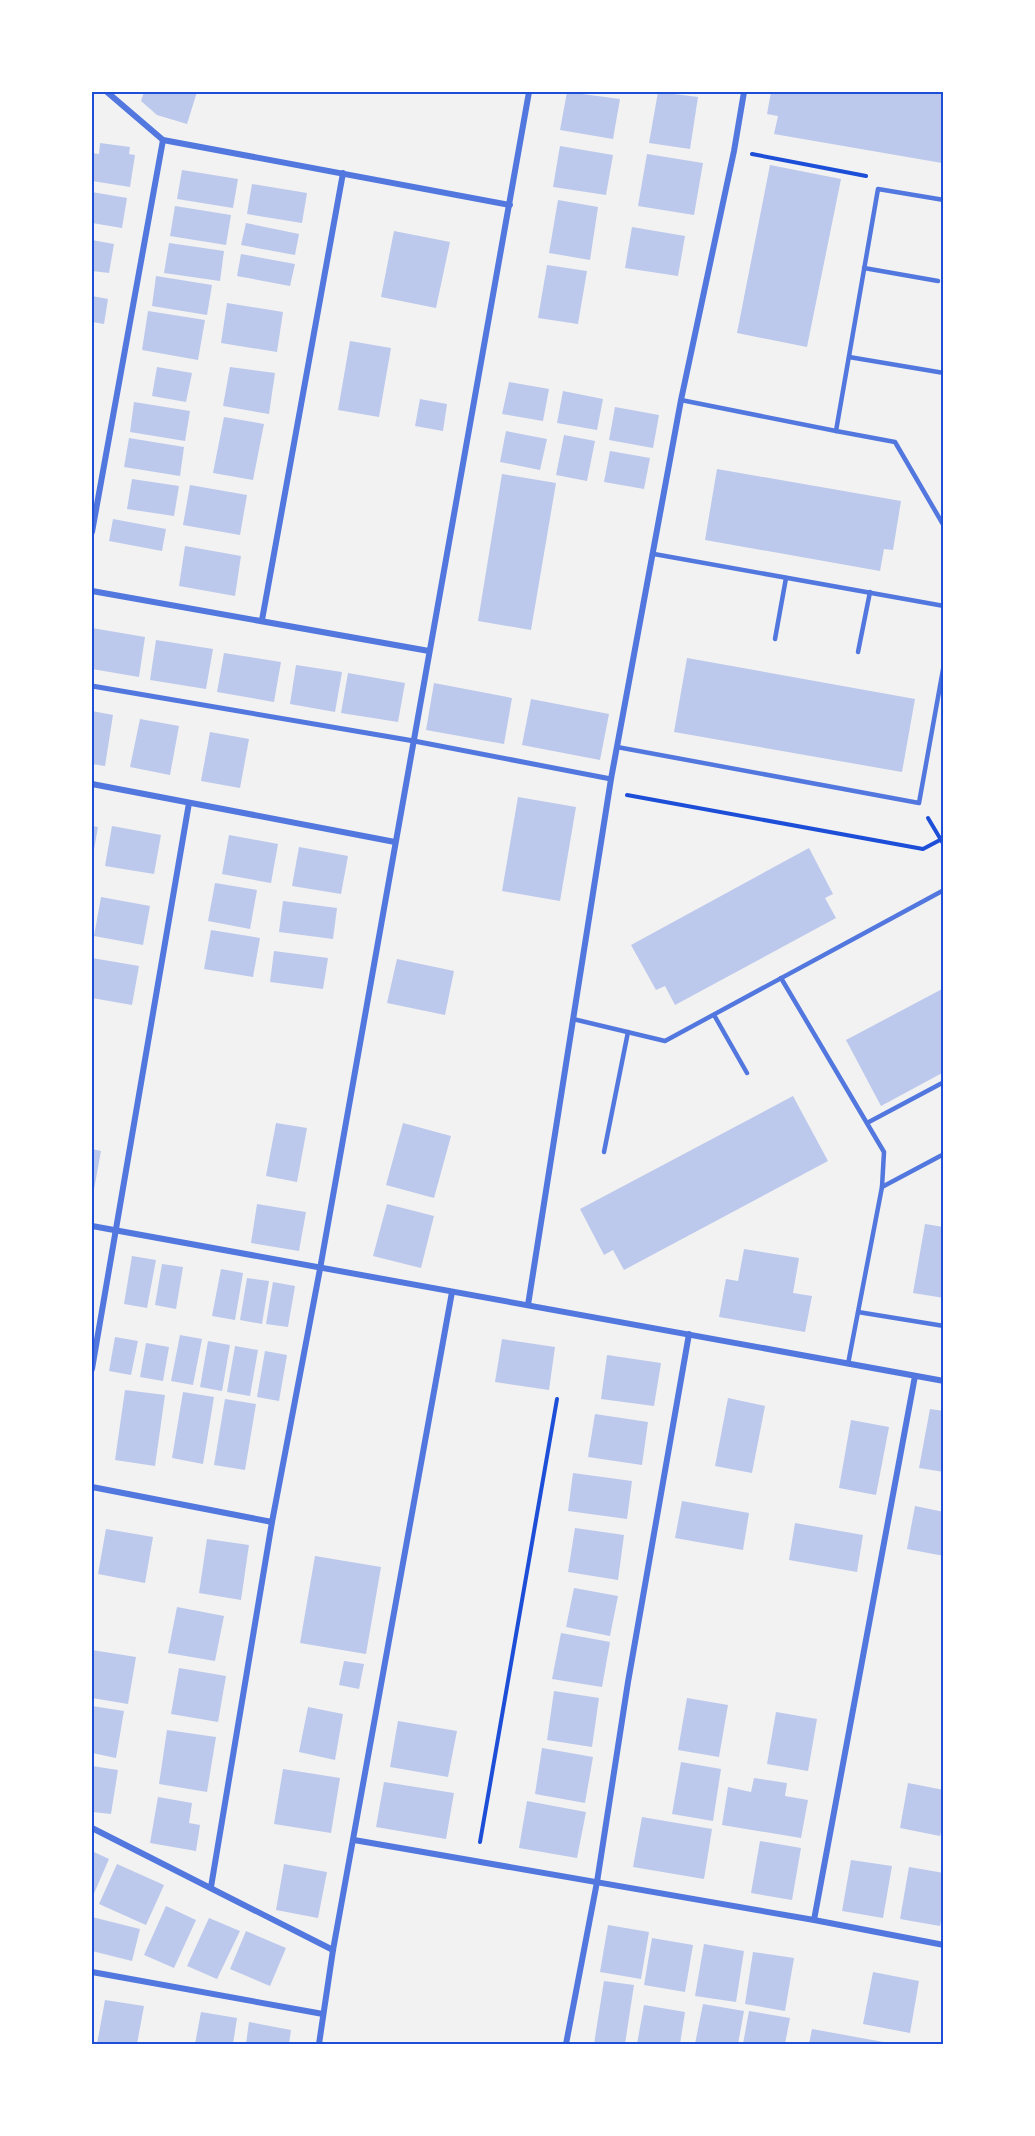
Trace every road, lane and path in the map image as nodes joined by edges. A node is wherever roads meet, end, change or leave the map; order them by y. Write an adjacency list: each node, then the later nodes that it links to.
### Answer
1 (107, 92): 4 (street)
2 (530, 92): 9 (street)
3 (744, 92): 5 (street)
4 (163, 140): 6 (street); 17 (street)
5 (734, 151): 7 (path); 14 (street)
6 (343, 173): 9 (street); 23 (street)
7 (878, 189): 8 (lane); 10 (lane)
8 (944, 201)
9 (510, 205): 25 (street)
10 (864, 268): 11 (lane); 12 (lane)
11 (938, 281)
12 (849, 357): 13 (lane); 15 (lane)
13 (944, 373)
14 (681, 400): 15 (lane); 18 (street)
15 (836, 431): 16 (lane)
16 (944, 526)
17 (92, 532)
18 (654, 554): 19 (lane); 30 (street)
19 (786, 578): 21 (lane); 24 (lane)
20 (92, 591): 23 (street)
21 (870, 592): 22 (lane); 26 (lane)
22 (944, 606)
23 (262, 620): 25 (street)
24 (775, 639)
25 (429, 651): 29 (street)
26 (858, 652)
27 (944, 664): 35 (lane)
28 (92, 686): 29 (street)
29 (414, 741): 31 (street); 37 (street)
30 (617, 747): 31 (street); 35 (lane)
31 (611, 779): 33 (street)
32 (92, 784): 34 (street)
33 (609, 792): 36 (path); 42 (street)
34 (189, 803): 37 (street); 51 (street)
35 (919, 803): 36 (path)
36 (940, 840): 38 (path)
37 (395, 842): 52 (street)
38 (944, 845)
39 (944, 890): 40 (lane)
40 (781, 978): 41 (lane); 46 (lane)
41 (714, 1015): 43 (lane); 44 (lane)
42 (573, 1019): 43 (lane); 54 (street)
43 (628, 1032): 47 (lane)
44 (747, 1073)
45 (944, 1082): 46 (lane)
46 (867, 1123): 49 (lane)
47 (604, 1152)
48 (944, 1154): 49 (lane)
49 (882, 1187): 55 (lane)
50 (92, 1226): 51 (street)
51 (116, 1231): 52 (street); 59 (street)
52 (320, 1269): 53 (street); 64 (street)
53 (452, 1292): 54 (street); 66 (street)
54 (528, 1305): 57 (street)
55 (858, 1312): 56 (lane); 58 (lane)
56 (944, 1326)
57 (690, 1334): 58 (street); 68 (street)
58 (848, 1364): 60 (street)
59 (92, 1369)
60 (915, 1376): 61 (street); 70 (street)
61 (944, 1381)
62 (556, 1399): 67 (path)
63 (92, 1487): 64 (street)
64 (272, 1522): 69 (street)
65 (92, 1828): 69 (street)
66 (354, 1840): 67 (street); 72 (street)
67 (477, 1861): 68 (street)
68 (597, 1882): 70 (street); 76 (street)
69 (211, 1887): 72 (street)
70 (814, 1920): 71 (street)
71 (944, 1945)
72 (333, 1950): 74 (street)
73 (92, 1972): 74 (street)
74 (324, 2014): 75 (street)
75 (319, 2044)
76 (566, 2044)

